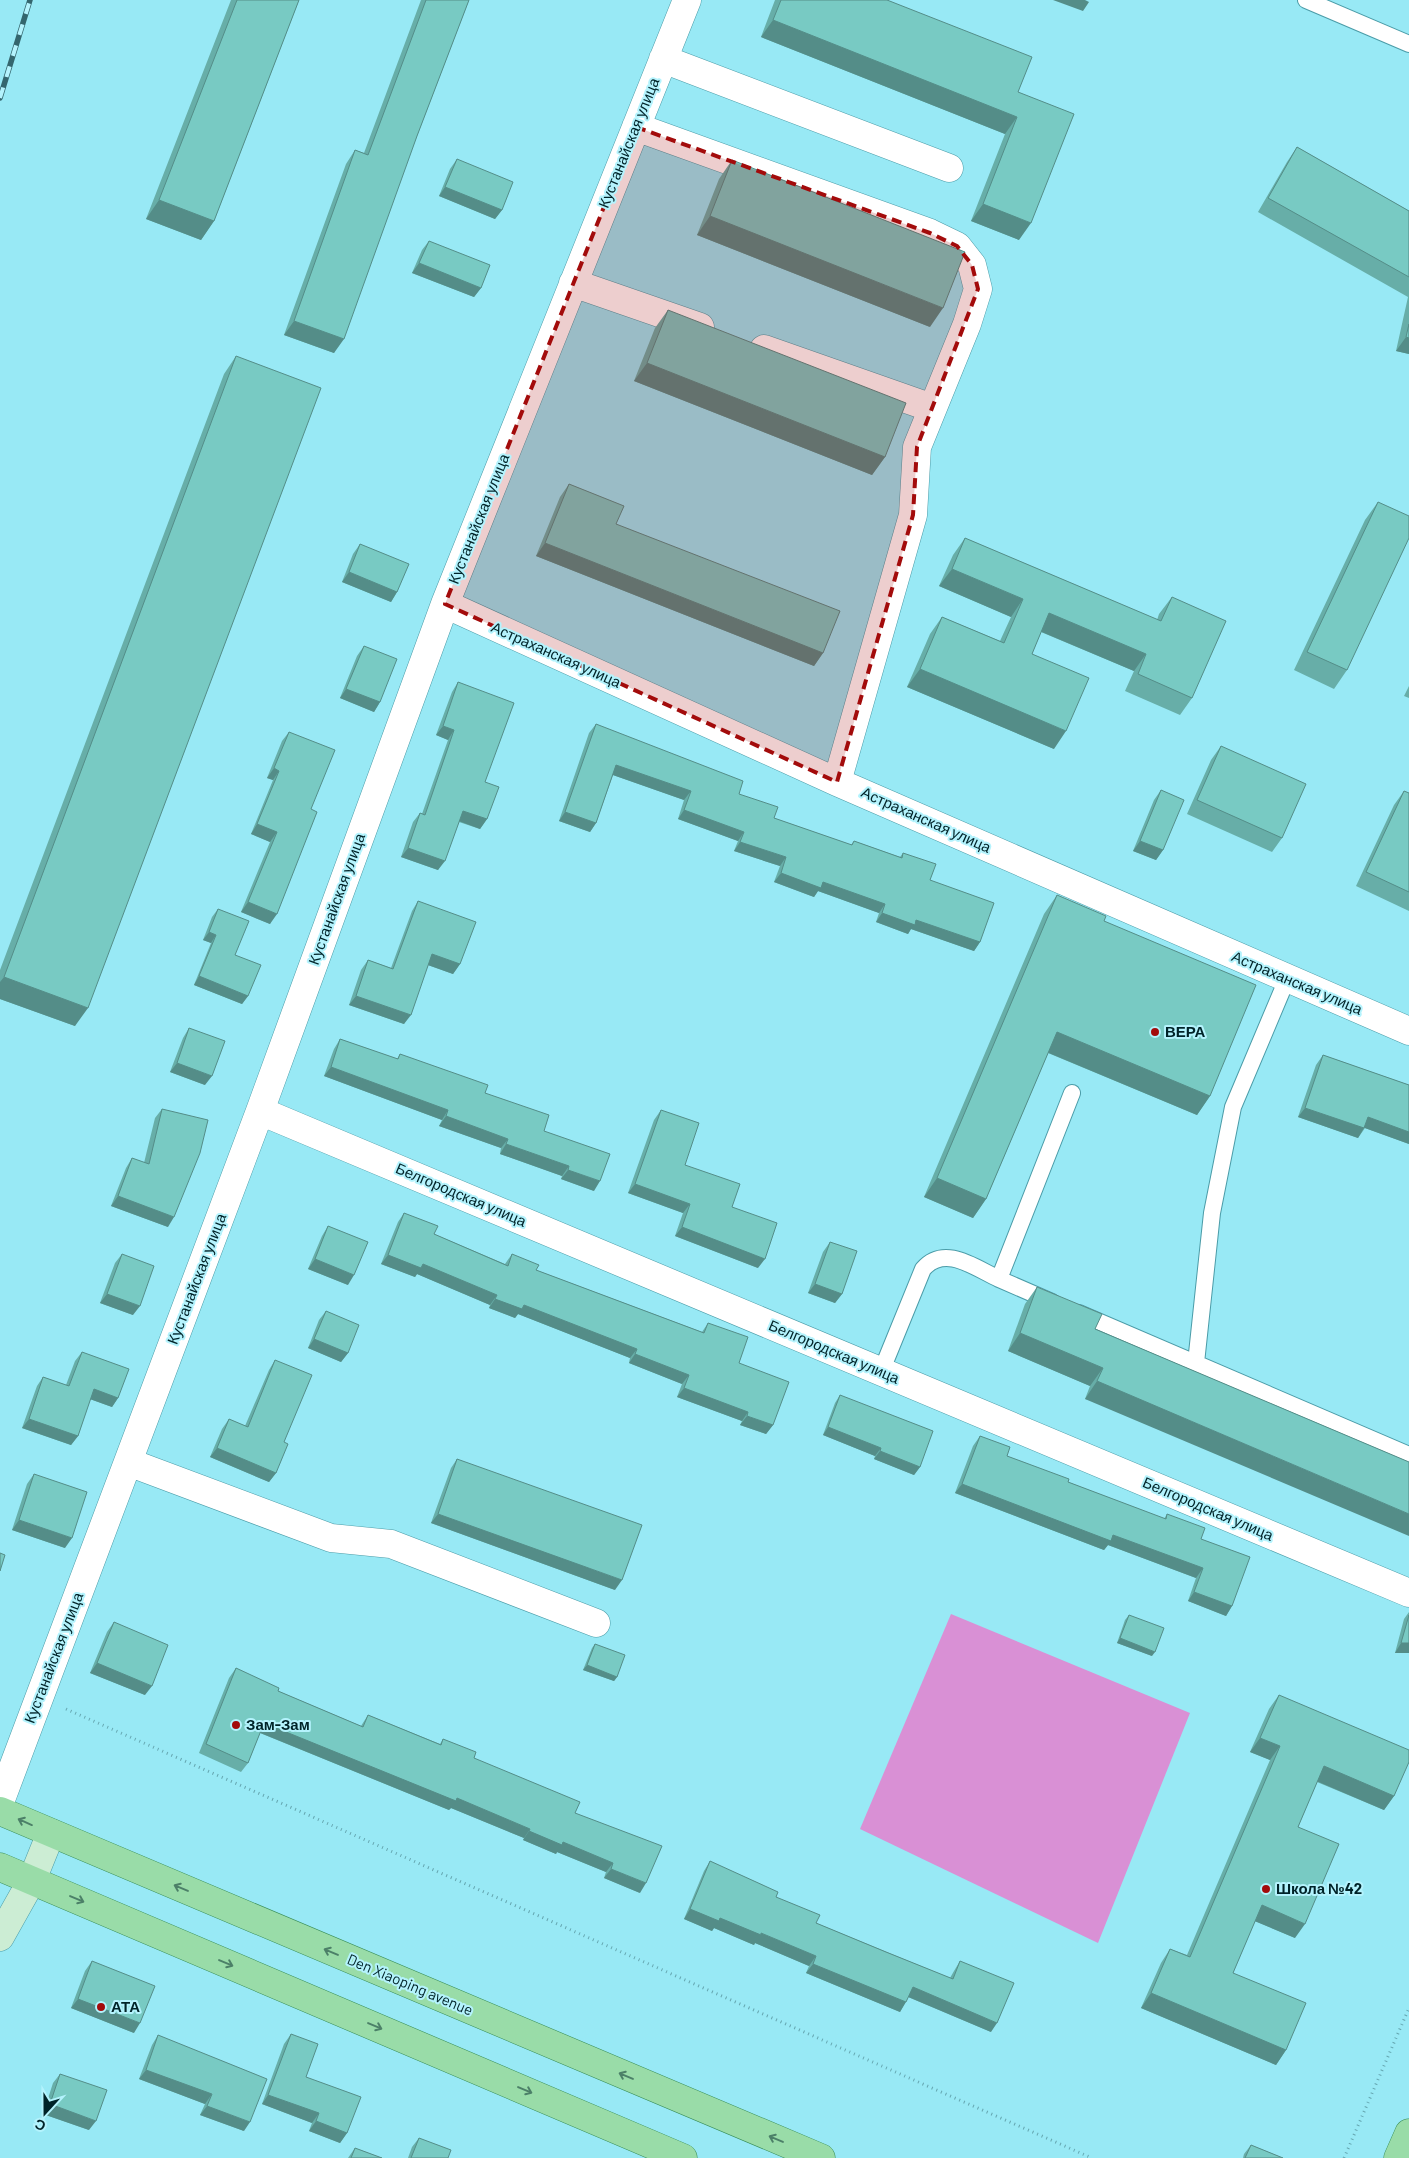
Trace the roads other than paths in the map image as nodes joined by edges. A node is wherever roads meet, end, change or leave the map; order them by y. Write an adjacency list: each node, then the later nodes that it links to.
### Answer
1 (686, 0): 4 (street, Кустанайская улица)
2 (1306, 0): 3 (lane)
3 (1409, 44)
4 (663, 59): 5 (street, Кустанайская улица); 6 (street)
5 (636, 127): 7 (street, Кустанайская улица); 8 (street)
6 (949, 168)
7 (574, 283): 8 (street); 9 (street, Кустанайская улица)
8 (932, 408): 10 (street)
9 (444, 604): 10 (street, Астраханская улица); 14 (street, Кустанайская улица)
10 (837, 782): 11 (street, Астраханская улица)
11 (1287, 979): 12 (street, Астраханская улица); 16 (lane)
12 (1409, 1031)
13 (1072, 1093): 15 (lane)
14 (260, 1111): 17 (street, Белгородская улица); 19 (street, Кустанайская улица)
15 (999, 1279): 16 (lane); 17 (lane)
16 (1196, 1363): 18 (lane)
17 (881, 1372): 20 (street, Белгородская улица)
18 (1409, 1455)
19 (128, 1462): 21 (street); 22 (street, Кустанайская улица)
20 (1409, 1593)
21 (596, 1623)
22 (0, 1802)
23 (0, 1811): 24 (main road, Den Xiaoping avenue, one-way to 23)
24 (51, 1833): 26 (street); 30 (main road, Den Xiaoping avenue, one-way to 24)
25 (0, 1867): 26 (main road)
26 (32, 1880): 27 (street); 29 (main road, one-way to 29)
27 (0, 1937)
28 (1409, 2133): 31 (main road)
29 (683, 2158)
30 (820, 2158)
31 (1398, 2158)

